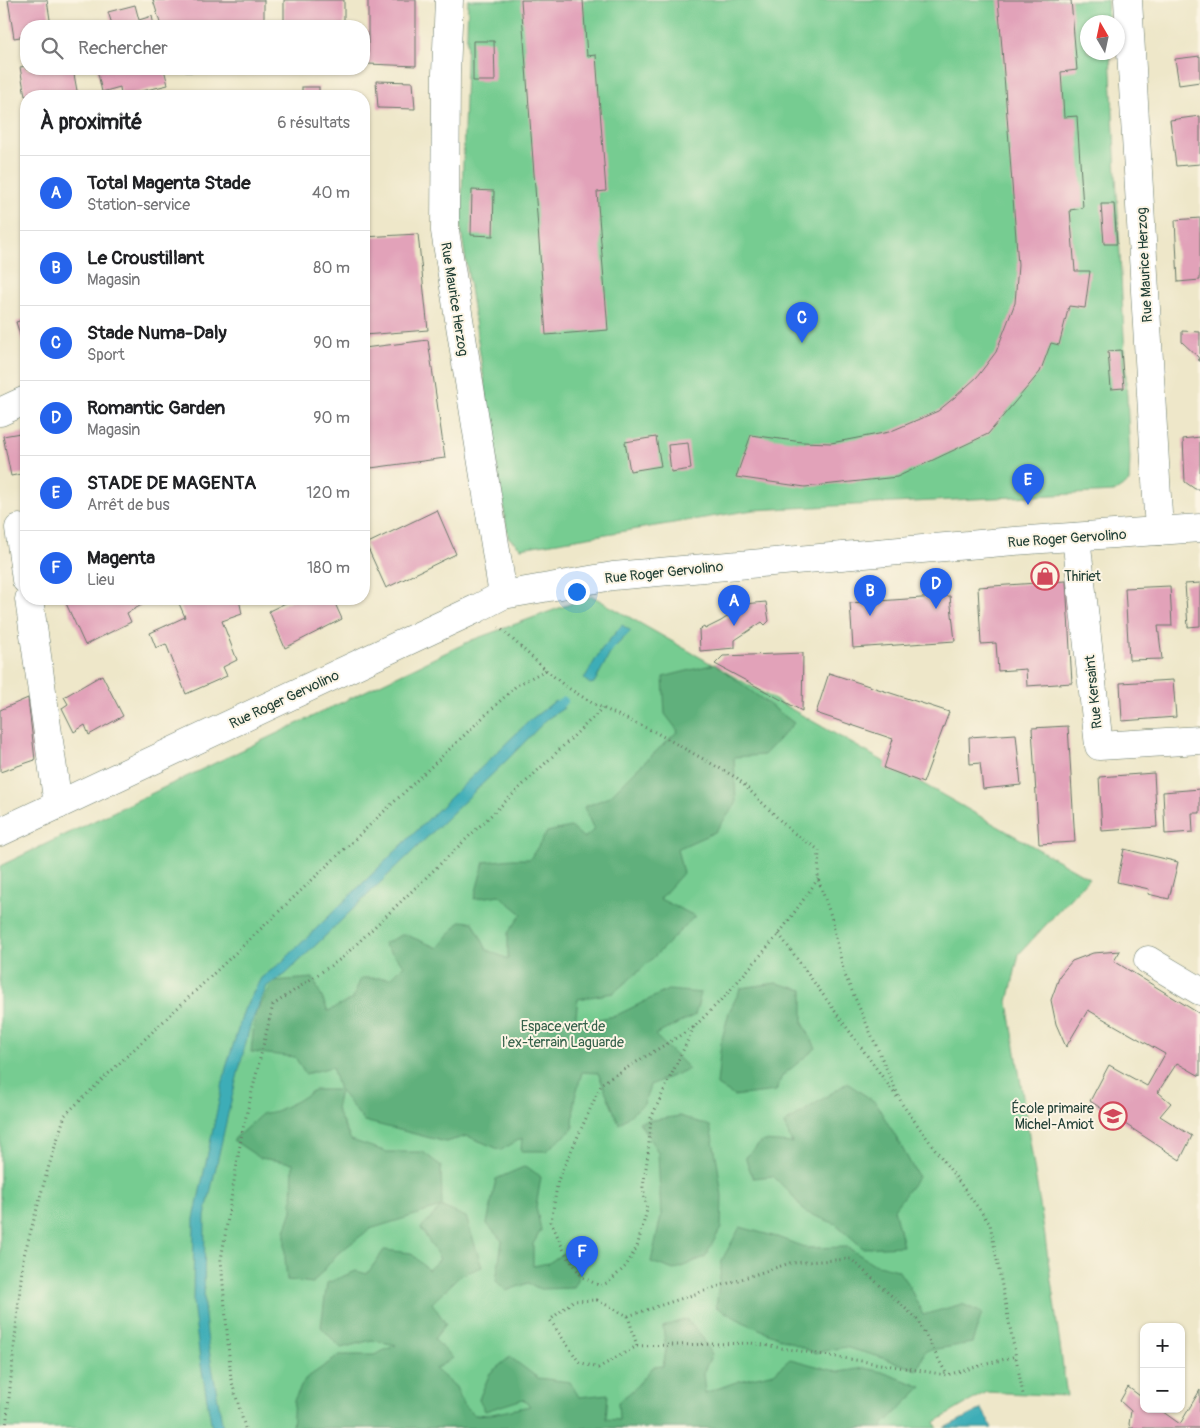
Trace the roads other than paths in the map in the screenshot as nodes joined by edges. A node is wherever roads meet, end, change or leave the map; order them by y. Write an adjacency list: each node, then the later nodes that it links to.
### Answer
1 (449, 0): 10 (main road, Rue Maurice Herzog)
2 (1128, 0): 7 (main road, Rue Maurice Herzog)
3 (20, 403): 4 (main road)
4 (0, 412)
5 (19, 528): 8 (main road)
6 (1200, 528): 7 (main road, Rue Roger Gervolino)
7 (1160, 531): 9 (main road, Rue Roger Gervolino)
8 (20, 535)
9 (1076, 537): 10 (main road, Rue Roger Gervolino); 12 (main road, Rue Kersaint)
10 (503, 595): 13 (main road, Rue Roger Gervolino)
11 (30, 605): 13 (main road)
12 (1200, 740)
13 (58, 805): 14 (main road, Rue Roger Gervolino)
14 (0, 832)
15 (1148, 960): 16 (main road)
16 (1200, 991)

